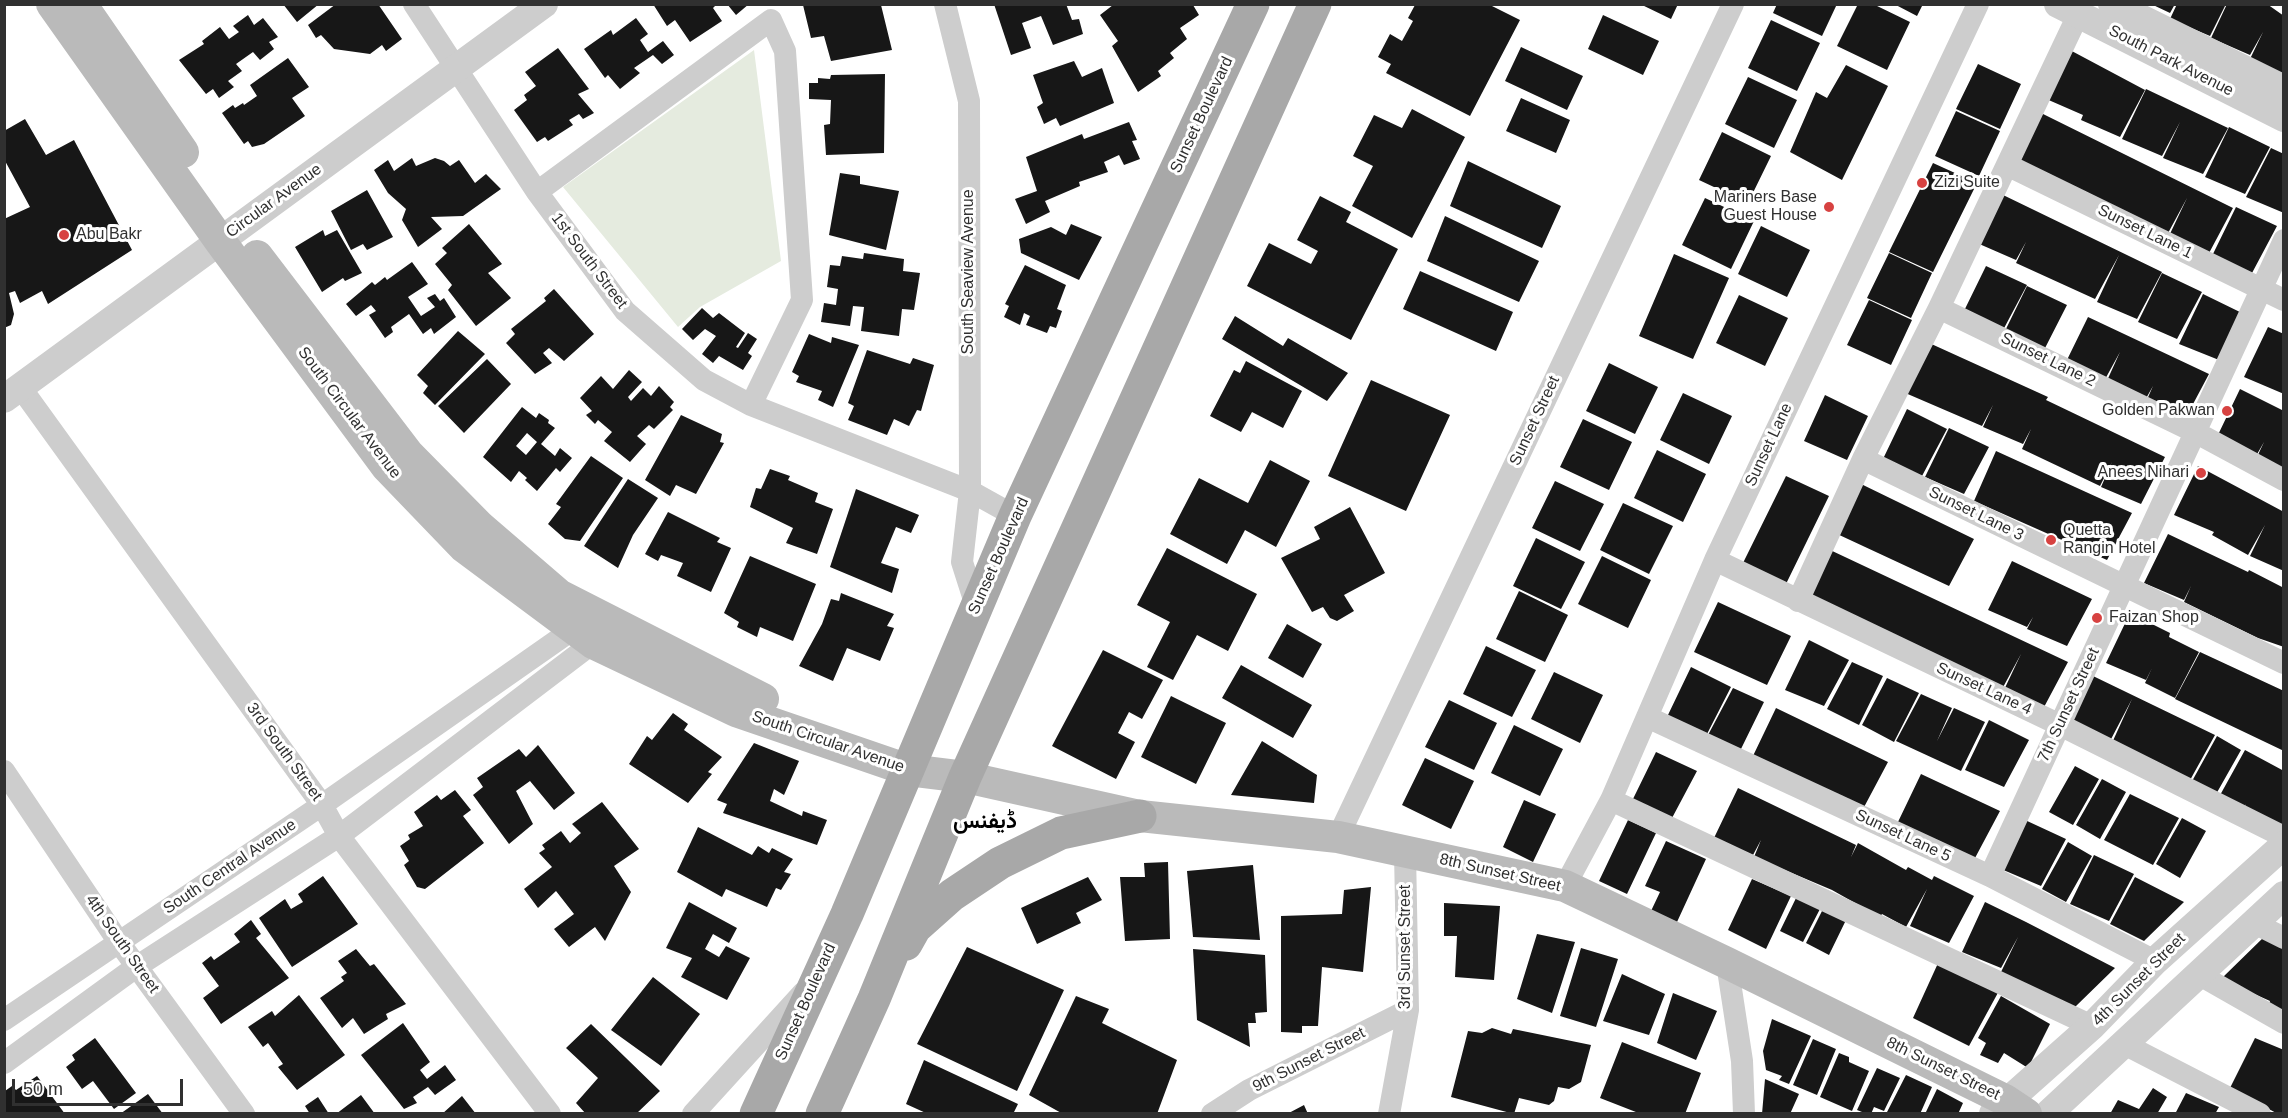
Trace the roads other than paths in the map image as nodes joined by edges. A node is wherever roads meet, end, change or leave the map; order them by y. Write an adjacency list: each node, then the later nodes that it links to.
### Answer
1 (52, 4): 17 (main road, South Circular Avenue)
2 (81, 4): 17 (main road, South Circular Avenue)
3 (414, 4): 12 (street, 1st South Street)
4 (544, 4): 12 (street, Circular Avenue)
5 (945, 4): 27 (street, South Seaview Avenue)
6 (1253, 4): 28 (main road, Sunset Boulevard)
7 (1315, 4): 39 (main road)
8 (1733, 4): 44 (street, Sunset Street)
9 (1978, 4): 29 (street, Sunset Lane)
10 (2112, 4): 13 (street, South Park Avenue)
11 (2068, 10): 14 (street, South Park Avenue); 15 (street)
12 (455, 69): 16 (street, 1st South Street); 17 (street, Circular Avenue)
13 (2283, 89)
14 (2283, 118)
15 (2007, 165): 19 (street, Sunset Lane 1); 21 (street)
16 (537, 192): 23 (street, 1st South Street); 23 (street)
17 (228, 235): 22 (street, Circular Avenue); 33 (main road, South Circular Avenue); 37 (main road, South Circular Avenue)
18 (2283, 240): 19 (street, 7th Sunset Street)
19 (2262, 289): 20 (street, Sunset Lane 1); 24 (street, 7th Sunset Street)
20 (2283, 300)
21 (1940, 308): 24 (street, Sunset Lane 2); 25 (street)
22 (13, 393): 41 (street, 3rd South Street)
23 (751, 405): 27 (street, 1st South Street)
24 (2195, 432): 26 (street, Sunset Lane 2); 30 (street, 7th Sunset Street)
25 (1863, 459): 30 (street, Sunset Lane 3); 31 (street)
26 (2283, 480)
27 (970, 491): 28 (street); 32 (street, South Seaview Avenue)
28 (1015, 516): 32 (main road, Sunset Boulevard)
29 (1715, 560): 31 (street, Sunset Lane 4); 35 (street, Sunset Lane)
30 (2125, 586): 34 (street, Sunset Lane 3); 36 (street, 7th Sunset Street)
31 (1798, 601): 36 (street, Sunset Lane 4)
32 (976, 606): 37 (main road, Sunset Boulevard)
33 (582, 637): 37 (main road, South Circular Avenue); 41 (street, South Central Avenue); 43 (street)
34 (2283, 663)
35 (1647, 717): 40 (street, Sunset Lane); 48 (street, Sunset Lane 5)
36 (2060, 725): 45 (street, Sunset Lane 4); 48 (street, 7th Sunset Street)
37 (912, 760): 39 (main road, South Circular Avenue); 58 (main road, Sunset Boulevard)
38 (4, 771): 53 (street, 4th South Street)
39 (965, 777): 42 (main road, 8th Sunset Street); 59 (main road)
40 (1611, 800): 49 (street, Sunset Lane); 64 (street)
41 (322, 805): 43 (street, 3rd South Street); 53 (street, South Central Avenue)
42 (1140, 816): 44 (main road, 8th Sunset Street); 59 (main road)
43 (339, 836): 56 (street); 69 (street, 3rd South Street)
44 (1338, 837): 47 (main road, 8th Sunset Street)
45 (2283, 837)
46 (2283, 845): 54 (street, 4th Sunset Street)
47 (1405, 852): 49 (main road, 8th Sunset Street); 61 (street, 3rd Sunset Street)
48 (1990, 876): 54 (street, Sunset Lane 5)
49 (1564, 886): 55 (main road, 8th Sunset Street)
50 (2283, 895): 51 (street, 4th Sunset Street)
51 (2254, 923): 52 (street); 57 (street, 4th Sunset Street)
52 (2283, 938)
53 (118, 941): 56 (street, 4th South Street); 62 (street, South Central Avenue)
54 (2155, 961): 60 (street, 4th Sunset Street)
55 (1727, 963): 67 (main road, 8th Sunset Street); 75 (street)
56 (136, 967): 66 (street); 68 (street, 4th South Street)
57 (2198, 974): 63 (street); 65 (street, 4th Sunset Street)
58 (816, 979): 70 (street); 71 (main road, Sunset Boulevard)
59 (874, 999): 72 (main road)
60 (2113, 1006): 64 (street, 4th Sunset Street); 65 (street)
61 (1408, 1010): 73 (street, 9th Sunset Street); 74 (street, 3rd Sunset Street)
62 (4, 1020)
63 (2283, 1023)
64 (2092, 1026): 67 (street, 4th Sunset Street)
65 (2130, 1037): 76 (street, 4th Sunset Street); 77 (street)
66 (4, 1063)
67 (2008, 1109)
68 (244, 1113)
69 (550, 1113)
70 (693, 1113)
71 (756, 1113)
72 (822, 1113)
73 (1212, 1113)
74 (1389, 1113)
75 (1744, 1113)
76 (2048, 1113)
77 (2260, 1113)

